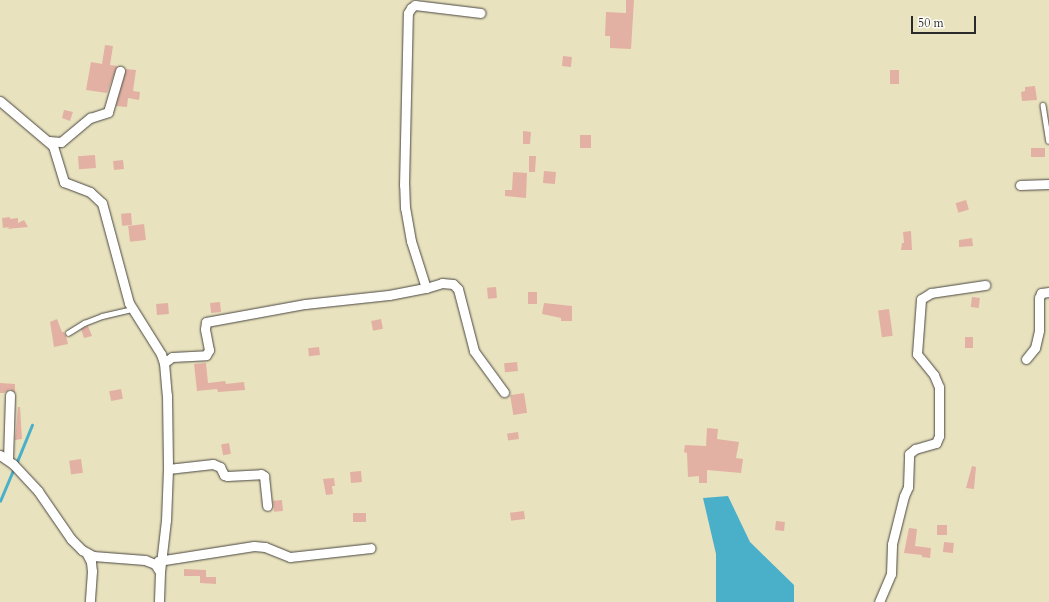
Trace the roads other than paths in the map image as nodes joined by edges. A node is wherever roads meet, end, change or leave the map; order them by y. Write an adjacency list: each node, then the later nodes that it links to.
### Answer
1 (481, 13): 10 (street)
2 (120, 71): 6 (street)
3 (0, 101): 6 (street)
4 (1042, 105): 5 (lane)
5 (1049, 141)
6 (49, 142): 12 (street)
7 (1049, 184): 8 (street)
8 (1020, 185)
9 (984, 285): 30 (street)
10 (426, 288): 15 (street); 16 (street)
11 (1049, 292): 14 (street)
12 (132, 309): 13 (lane); 15 (street)
13 (68, 333)
14 (1026, 359)
15 (164, 362): 19 (street)
16 (504, 392)
17 (10, 395): 18 (street)
18 (9, 461): 22 (street)
19 (168, 469): 20 (street); 24 (street)
20 (267, 506)
21 (371, 548): 24 (street)
22 (87, 554): 23 (street); 26 (street)
23 (99, 558): 25 (street); 26 (street)
24 (162, 560): 25 (street); 27 (street)
25 (152, 562): 27 (street)
26 (92, 565): 28 (street)
27 (160, 572): 29 (street)
28 (90, 602)
29 (159, 602)
30 (879, 602)

